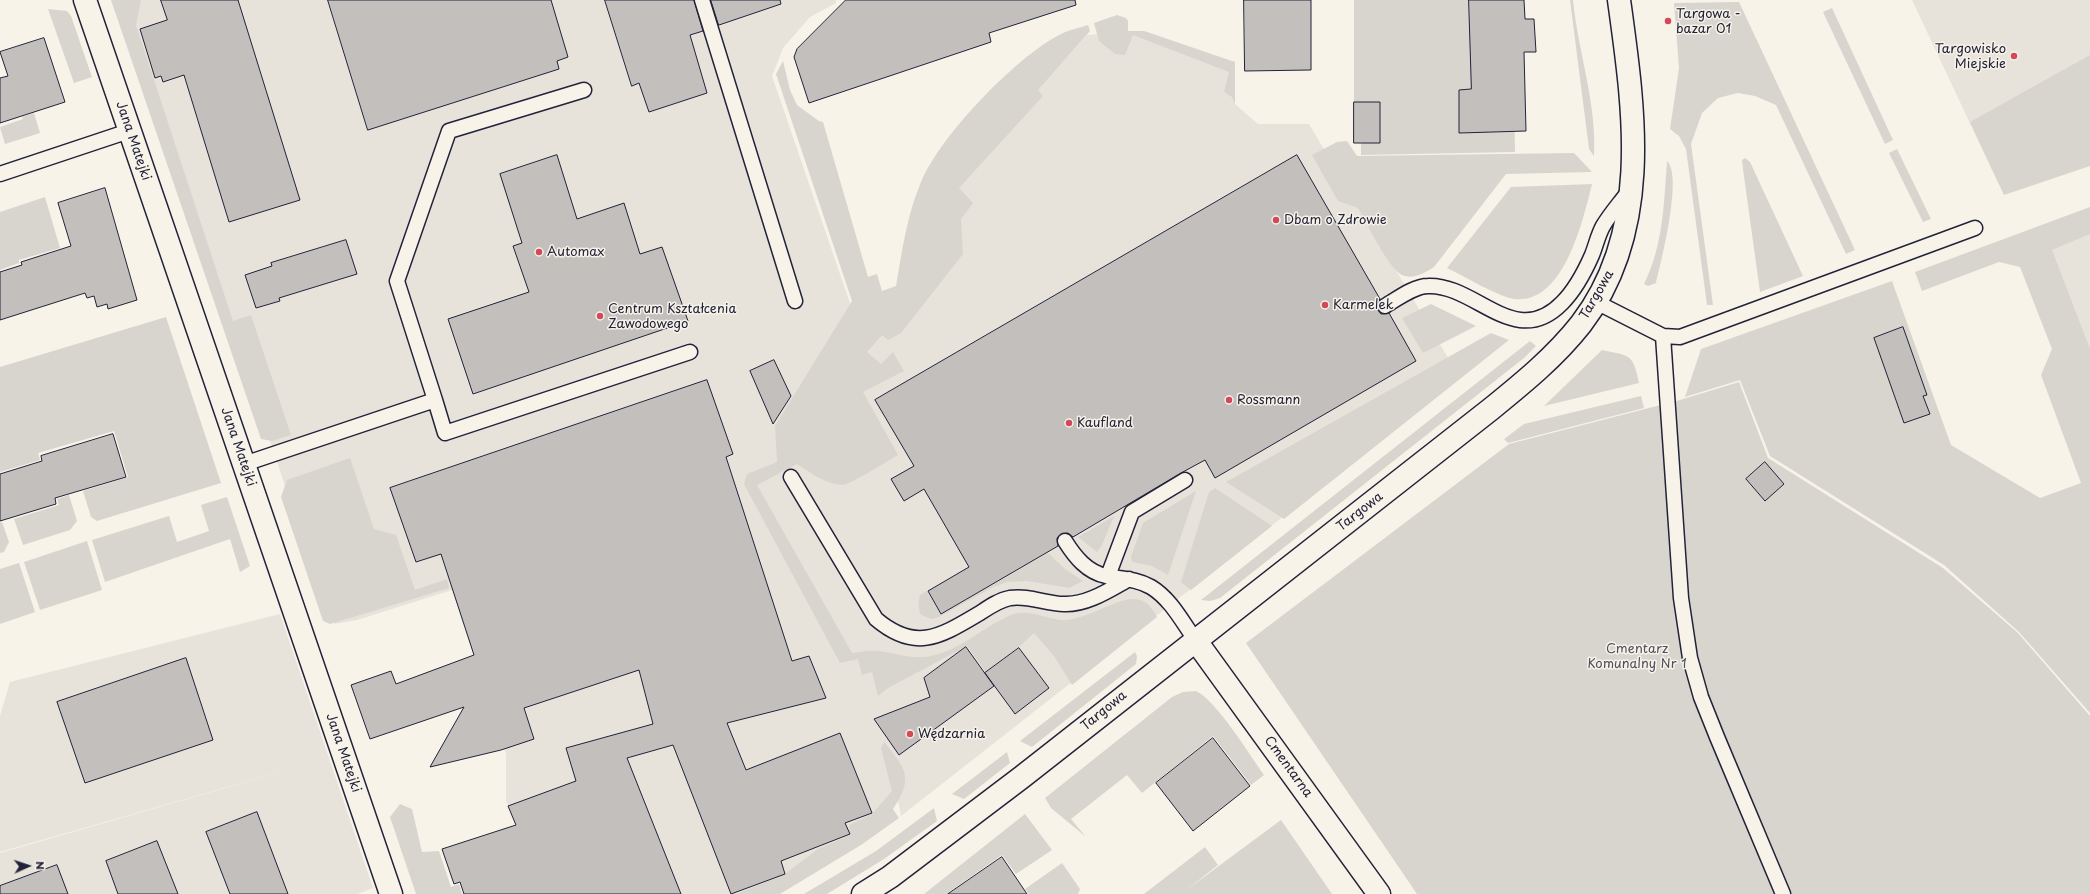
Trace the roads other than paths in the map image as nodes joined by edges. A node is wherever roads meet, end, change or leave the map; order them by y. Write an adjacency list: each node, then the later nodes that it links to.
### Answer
1 (85, 0): 5 (street, Jana Matejki)
2 (702, 0): 9 (lane)
3 (1619, 0): 7 (street, Targowa)
4 (584, 90): 14 (lane)
5 (129, 131): 6 (lane); 15 (street, Jana Matejki)
6 (0, 174)
7 (1631, 188): 10 (street, Targowa); 11 (lane)
8 (1975, 228): 12 (lane)
9 (795, 301)
10 (1596, 302): 12 (lane); 21 (street, Targowa)
11 (1385, 306)
12 (1663, 336): 25 (lane)
13 (690, 352): 14 (lane)
14 (435, 400): 15 (lane)
15 (244, 464): 22 (street, Jana Matejki)
16 (791, 477): 20 (lane)
17 (1185, 480): 19 (lane)
18 (1065, 542): 19 (lane)
19 (1108, 576): 20 (lane)
20 (1128, 579): 21 (lane)
21 (1196, 641): 23 (street, Targowa); 24 (street, Cmentarna)
22 (391, 894)
23 (863, 894)
24 (1379, 894)
25 (1783, 894)

